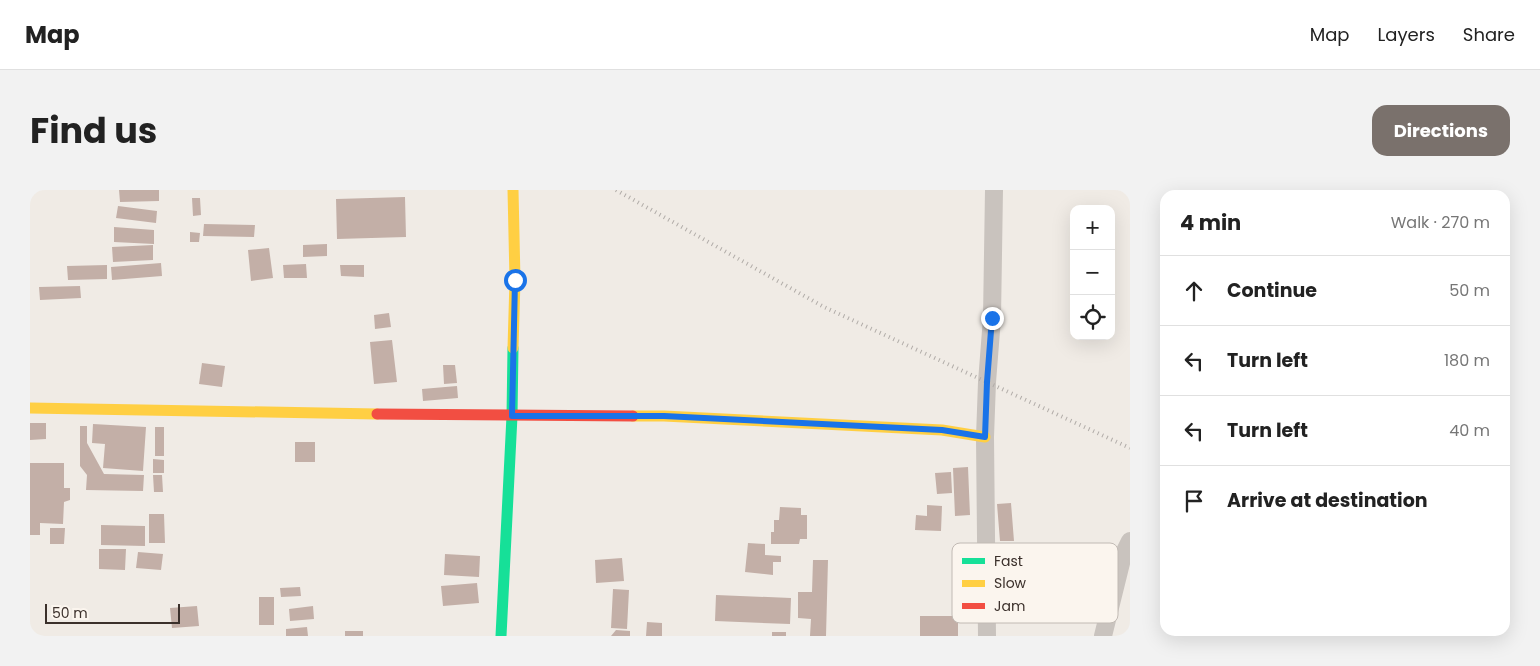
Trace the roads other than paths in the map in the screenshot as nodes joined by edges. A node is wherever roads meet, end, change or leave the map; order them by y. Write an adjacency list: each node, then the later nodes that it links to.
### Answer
1 (513, 190): 4 (street)
2 (994, 190): 5 (street)
3 (30, 408): 4 (street)
4 (512, 416): 5 (street); 11 (street)
5 (985, 437): 7 (street)
6 (1130, 541): 8 (street)
7 (986, 543)
8 (1118, 575)
9 (987, 623): 12 (street)
10 (1106, 623): 13 (street)
11 (501, 636)
12 (987, 636)
13 (1103, 636)

